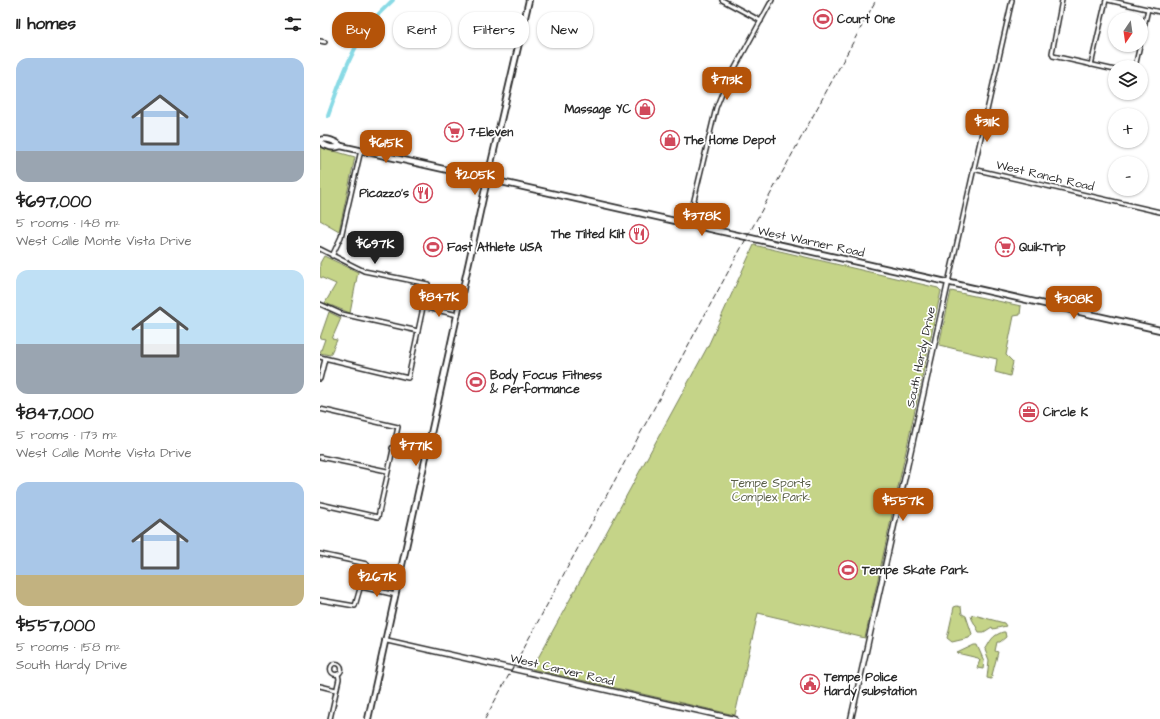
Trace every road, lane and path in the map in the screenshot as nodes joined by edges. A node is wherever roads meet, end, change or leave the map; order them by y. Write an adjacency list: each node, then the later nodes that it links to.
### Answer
1 (529, 0): 18 (main road)
2 (722, 0): 10 (street)
3 (772, 0): 10 (street)
4 (1012, 0): 17 (street, South Hardy Drive)
5 (1062, 0): 13 (street)
6 (1107, 0): 7 (street); 13 (street)
7 (1148, 9): 8 (street); 9 (street)
8 (1147, 12)
9 (1160, 12)
10 (760, 21): 20 (street)
11 (320, 41): 12 (street)
12 (325, 42)
13 (1091, 65): 14 (street)
14 (1108, 69)
15 (320, 141): 16 (main road, West Warner Road)
16 (361, 150): 18 (main road, West Warner Road); 22 (street)
17 (973, 169): 19 (street, West Ranch Road); 23 (street, South Hardy Drive)
18 (487, 179): 20 (main road, West Warner Road); 26 (main road)
19 (1160, 212)
20 (688, 225): 23 (main road, West Warner Road)
21 (320, 249): 22 (street)
22 (332, 256): 25 (street)
23 (948, 283): 27 (main road, West Warner Road); 49 (street, South Hardy Drive)
24 (320, 304): 28 (street)
25 (423, 307): 26 (street); 28 (street)
26 (458, 315): 34 (main road)
27 (1160, 330)
28 (418, 331): 30 (street)
29 (320, 356): 30 (street)
30 (325, 359): 31 (street)
31 (320, 380)
32 (320, 409): 33 (street)
33 (392, 448): 34 (street); 36 (street)
34 (427, 456): 40 (main road)
35 (320, 457): 36 (street)
36 (387, 471): 37 (street)
37 (320, 504)
38 (320, 554): 39 (street)
39 (361, 587): 40 (street); 41 (street)
40 (396, 595): 42 (main road)
41 (320, 600)
42 (386, 640): 47 (main road); 48 (street, West Carver Road)
43 (338, 674): 45 (street)
44 (320, 686): 45 (street)
45 (336, 690): 46 (street)
46 (330, 719)
47 (368, 719)
48 (735, 719)
49 (851, 719)

